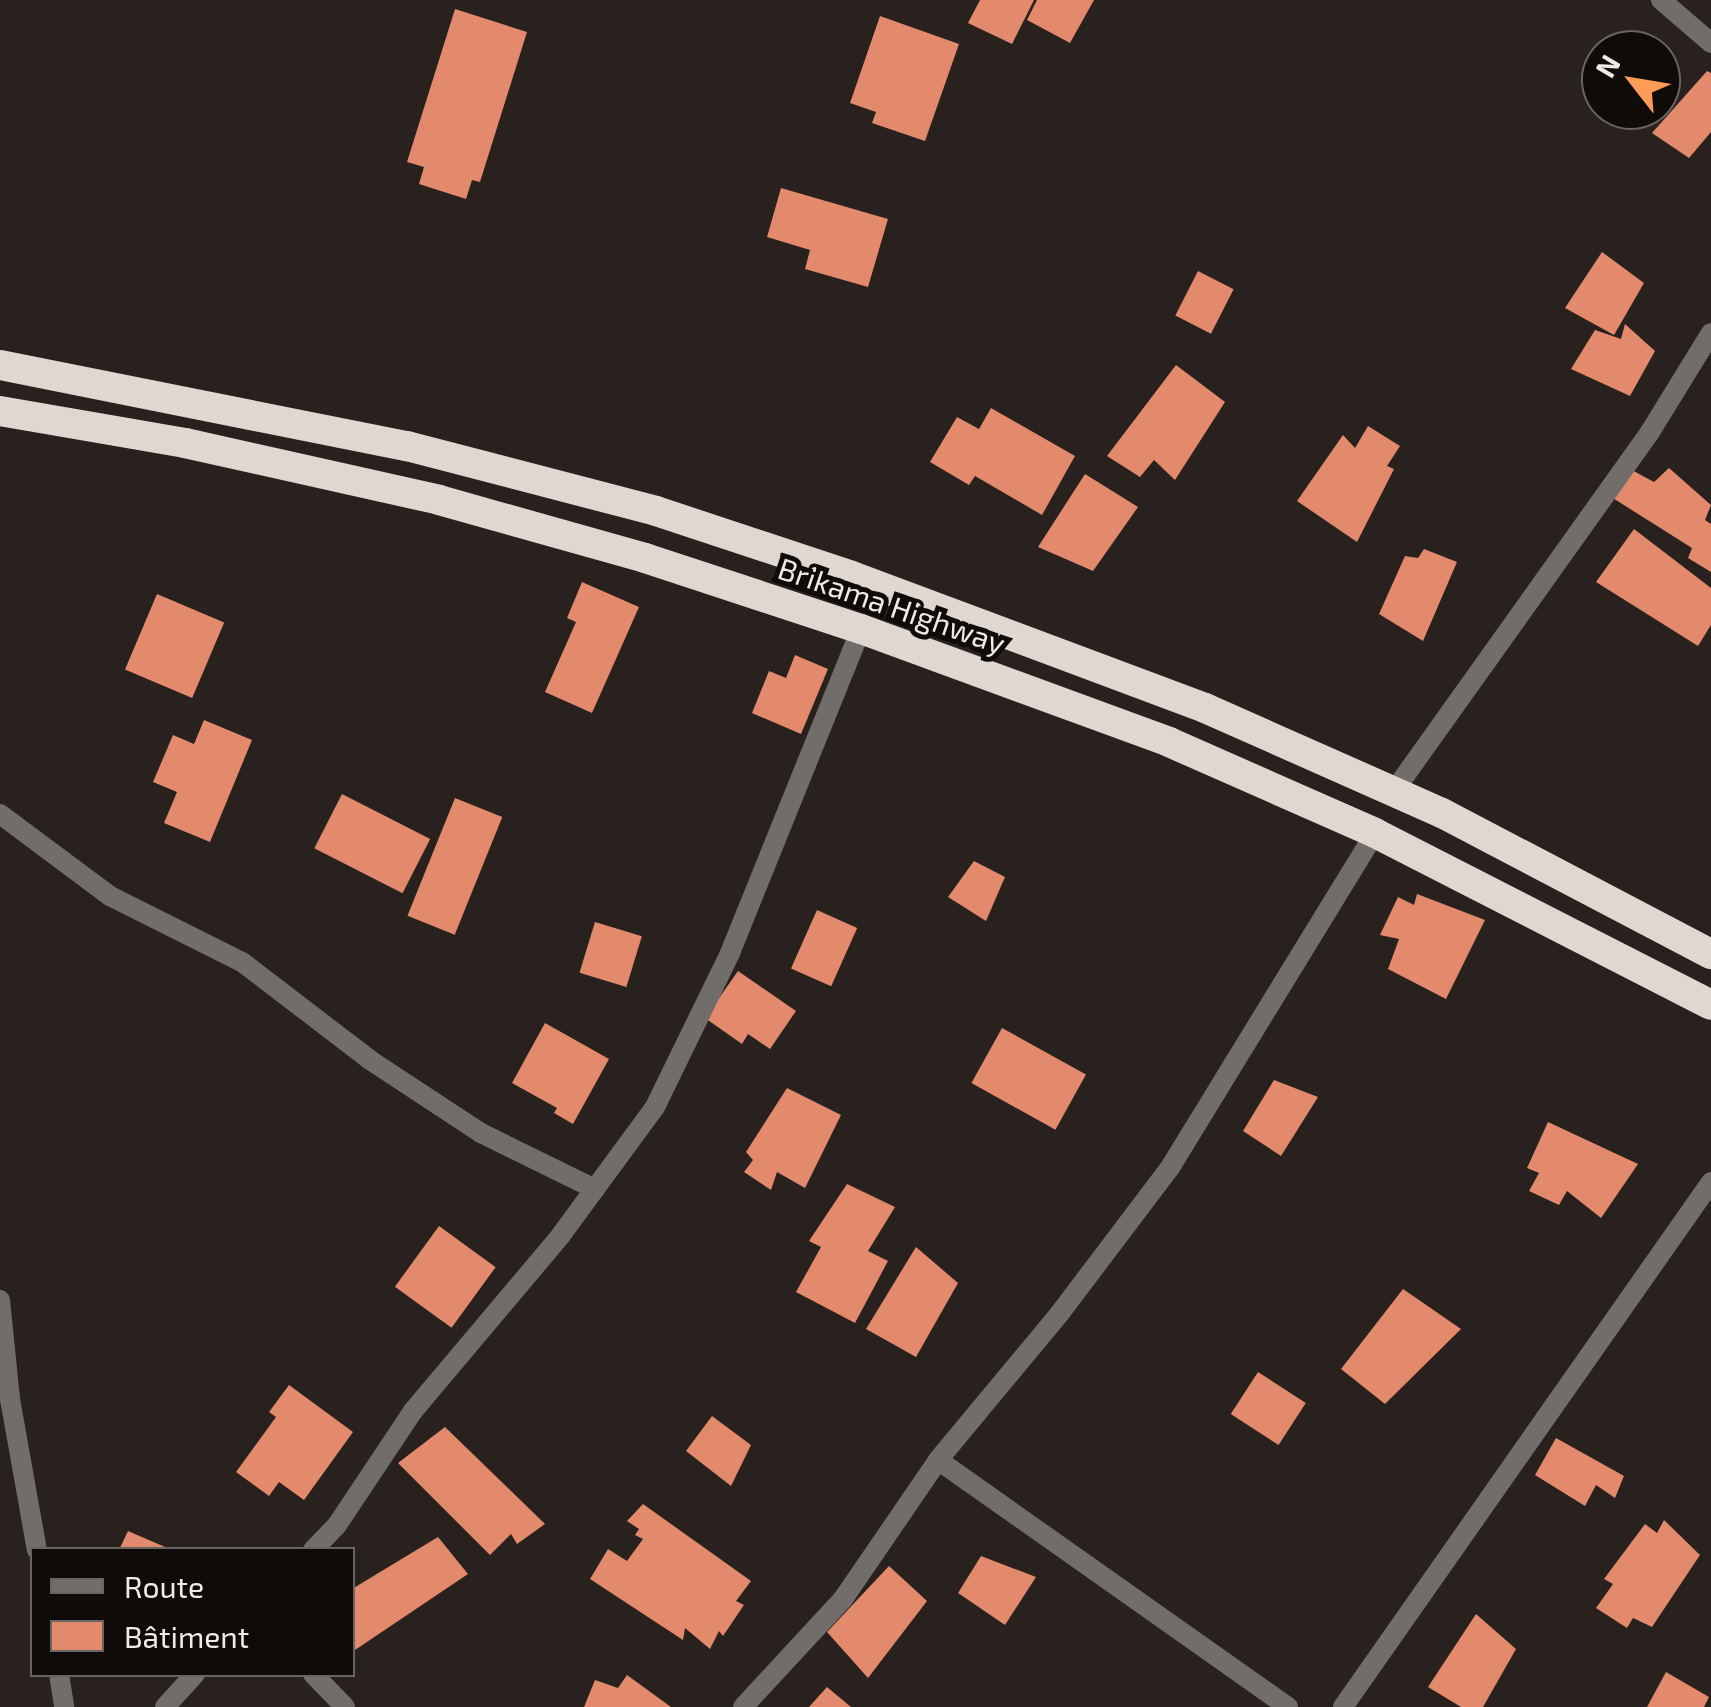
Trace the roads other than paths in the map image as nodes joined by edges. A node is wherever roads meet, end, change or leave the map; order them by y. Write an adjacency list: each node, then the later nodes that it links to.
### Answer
1 (1661, 0): 2 (street)
2 (1711, 43)
3 (1711, 334): 7 (street)
4 (0, 365): 7 (highway, Brikama Highway)
5 (0, 412): 6 (highway, Brikama Highway)
6 (861, 629): 9 (highway, Brikama Highway); 13 (street)
7 (1394, 791): 10 (highway, Brikama Highway)
8 (0, 814): 13 (street)
9 (1375, 833): 11 (highway, Brikama Highway); 15 (street)
10 (1711, 954)
11 (1711, 1005)
12 (1711, 1182): 26 (street)
13 (595, 1188): 17 (street)
14 (0, 1300): 16 (street)
15 (938, 1460): 24 (street); 25 (street)
16 (36, 1547)
17 (317, 1547)
18 (59, 1677): 21 (street)
19 (192, 1677): 22 (street)
20 (316, 1677): 23 (street)
21 (64, 1707)
22 (165, 1707)
23 (345, 1707)
24 (742, 1707)
25 (1288, 1707)
26 (1342, 1707)

